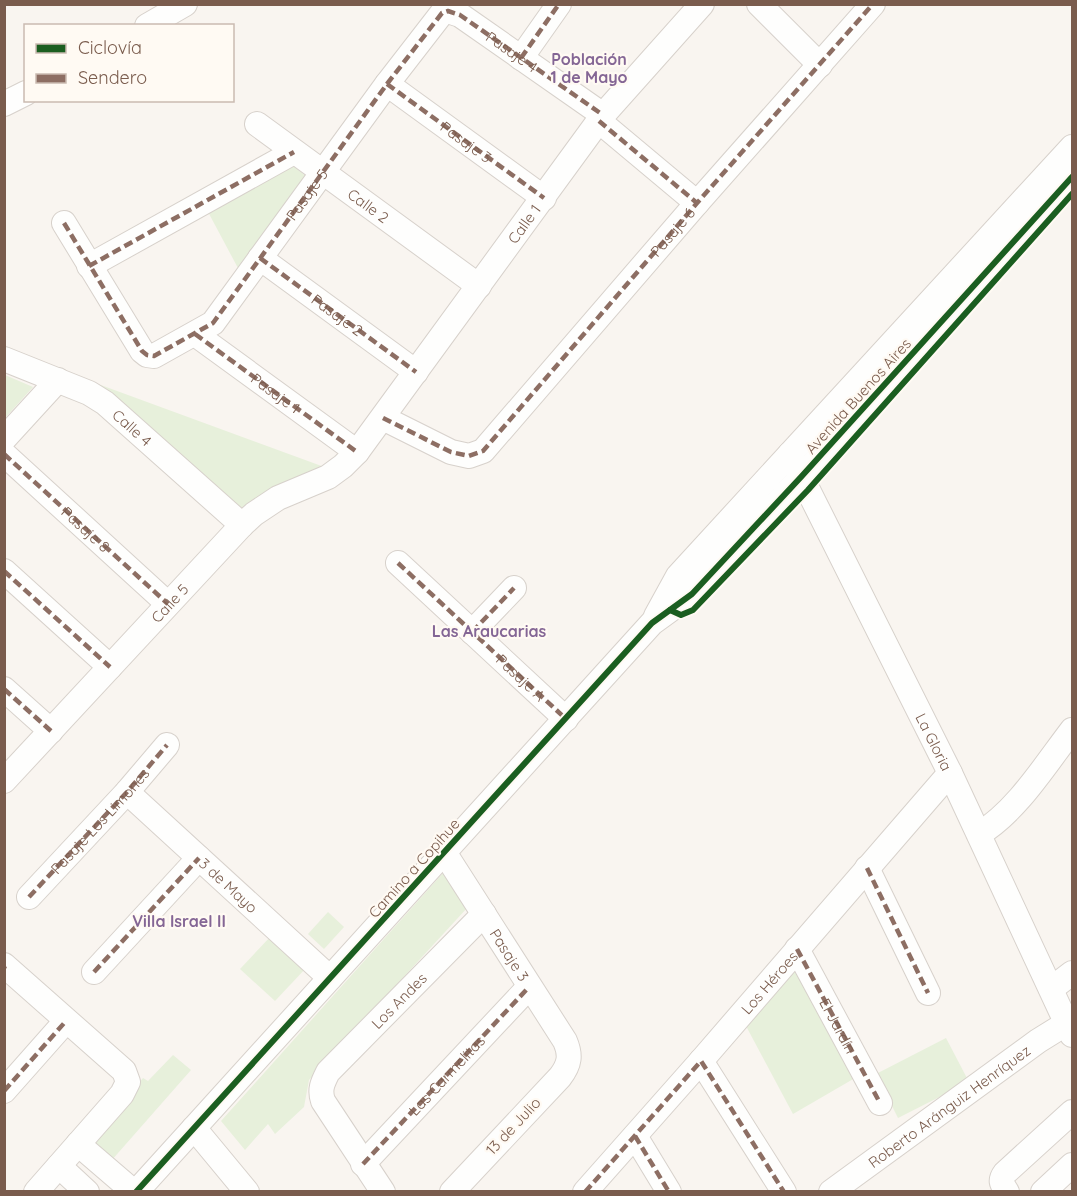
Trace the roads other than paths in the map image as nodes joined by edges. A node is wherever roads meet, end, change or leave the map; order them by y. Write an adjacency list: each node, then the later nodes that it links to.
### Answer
1 (184, 4): 7 (street)
2 (559, 4): 8 (street)
3 (702, 4): 13 (street, Calle 1)
4 (759, 4): 9 (street)
5 (873, 4): 9 (street, Pasaje 6)
6 (448, 11): 8 (street, Pasaje 4); 10 (street, Pasaje 5)
7 (150, 24)
8 (522, 58): 13 (street, Pasaje 4)
9 (820, 65): 20 (street, Pasaje 6)
10 (387, 84): 17 (street, Pasaje 5); 19 (street, Pasaje 3)
11 (24, 94): 12 (street)
12 (4, 104)
13 (601, 118): 19 (street, Calle 1); 20 (street, Pasaje 4)
14 (257, 124): 16 (street, Calle 2)
15 (1072, 147): 33 (street, Avenida Buenos Aires)
16 (294, 152): 17 (street, Calle 2); 23 (street)
17 (323, 173): 22 (street, Pasaje 5); 24 (street, Calle 2)
18 (1072, 177): 34 (street, Avenida Buenos Aires)
19 (544, 198): 24 (street, Calle 1)
20 (696, 203): 29 (street, Pasaje 6)
21 (64, 224): 23 (street)
22 (260, 258): 25 (street, Pasaje 5); 27 (street, Pasaje 2)
23 (88, 266): 25 (street, Pasaje 5)
24 (479, 286): 27 (street, Calle 1)
25 (195, 334): 31 (street, Pasaje 1)
26 (4, 359): 28 (street, Calle 4)
27 (416, 372): 29 (street, Calle 1)
28 (58, 380): 30 (street); 35 (street, Calle 4)
29 (383, 418): 31 (street, Calle 1)
30 (4, 439)
31 (357, 452): 35 (street, Calle 5)
32 (4, 454): 39 (street, Pasaje 8)
33 (790, 454): 34 (street, La Gloria); 40 (street, Avenida Buenos Aires)
34 (801, 477): 40 (street, Avenida Buenos Aires); 48 (street, La Gloria)
35 (242, 525): 39 (street, Calle 5)
36 (398, 563): 41 (street, Pasaje A)
37 (4, 571): 42 (street)
38 (514, 588): 41 (street)
39 (168, 604): 42 (street, Calle 5)
40 (652, 623): 44 (street, Camino a Copihue)
41 (472, 632): 44 (street, Pasaje A)
42 (110, 667): 46 (street, Calle 5)
43 (4, 689): 46 (street)
44 (566, 719): 52 (street, Camino a Copihue)
45 (1072, 730): 51 (street)
46 (51, 731): 49 (street, Calle 5)
47 (167, 744): 50 (street, Pasaje Los Limones)
48 (950, 773): 51 (street, La Gloria); 54 (street, Los Héroes)
49 (4, 781)
50 (127, 792): 53 (street, 3 de Mayo); 55 (street, Pasaje Los Limones)
51 (979, 834): 63 (street, La Gloria)
52 (444, 852): 56 (street, Pasaje 3); 61 (street, Camino a Copihue)
53 (199, 858): 59 (street); 61 (street, 3 de Mayo)
54 (867, 868): 57 (street, Los Héroes); 64 (street)
55 (29, 897)
56 (484, 914): 62 (street, Pasaje 3); 75 (street, Los Andes)
57 (797, 949): 68 (street, Los Héroes); 70 (street, El Jardín)
58 (5, 966): 65 (street)
59 (94, 972)
60 (1072, 973): 63 (street)
61 (330, 978): 72 (street, Camino a Copihue)
62 (529, 987): 67 (street, Pasaje 3); 75 (street, Las Carmelitas)
63 (1051, 989): 66 (street, La Gloria)
64 (928, 993)
65 (66, 1021): 69 (street); 74 (street)
66 (1070, 1029): 87 (street, Roberto Aránguiz Henríquez)
67 (570, 1058): 83 (street, 13 de Julio)
68 (701, 1061): 73 (street, Los Héroes); 86 (street)
69 (4, 1091)
70 (880, 1103)
71 (1072, 1112): 88 (street)
72 (194, 1128): 80 (street, Camino a Copihue); 81 (street)
73 (635, 1136): 84 (street, Los Héroes); 85 (street)
74 (78, 1144): 77 (street); 80 (street)
75 (363, 1164): 82 (street)
76 (1072, 1165): 89 (street)
77 (59, 1166): 78 (street); 79 (street)
78 (36, 1191)
79 (87, 1191)
80 (135, 1191)
81 (247, 1191)
82 (383, 1191)
83 (452, 1191)
84 (585, 1191)
85 (669, 1191)
86 (784, 1191)
87 (831, 1191)
88 (1007, 1191)
89 (1043, 1191)

